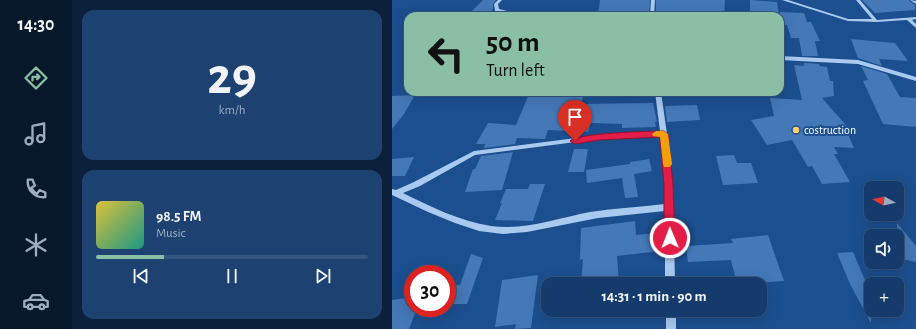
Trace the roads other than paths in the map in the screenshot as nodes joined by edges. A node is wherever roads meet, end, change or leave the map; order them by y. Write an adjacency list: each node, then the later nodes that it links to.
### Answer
1 (500, 0): 7 (street)
2 (653, 0): 8 (street)
3 (784, 0): 11 (street)
4 (858, 0): 11 (street)
5 (912, 0): 6 (street)
6 (916, 4)
7 (506, 12)
8 (652, 12)
9 (916, 18): 10 (street)
10 (909, 19): 11 (street); 12 (street)
11 (876, 21)
12 (916, 27)
13 (784, 58): 14 (street)
14 (916, 79)
15 (659, 96): 16 (street)
16 (664, 134): 17 (street); 18 (street)
17 (394, 193): 18 (street)
18 (669, 207): 19 (street)
19 (670, 277)
20 (671, 317): 21 (street)
21 (671, 329)

